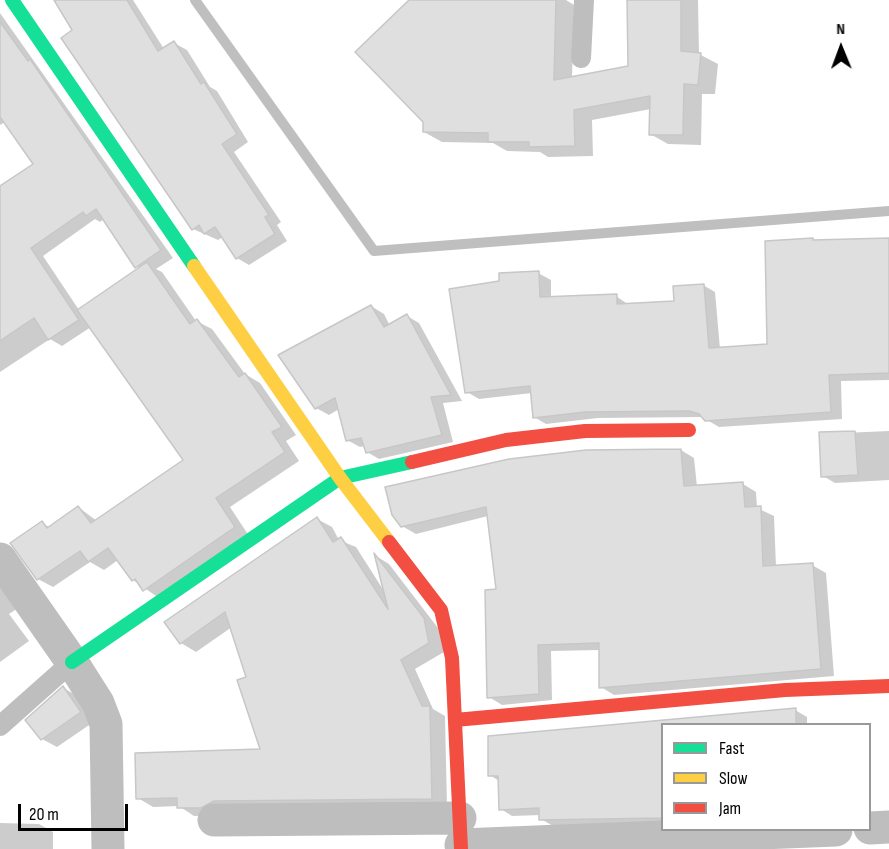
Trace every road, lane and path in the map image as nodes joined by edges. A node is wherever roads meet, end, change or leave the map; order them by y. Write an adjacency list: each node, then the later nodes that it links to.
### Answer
1 (12, 0): 5 (street)
2 (584, 0): 3 (lane)
3 (581, 58)
4 (690, 430): 5 (street)
5 (340, 478): 7 (street); 9 (street)
6 (0, 559): 7 (street)
7 (72, 662): 10 (lane); 16 (street)
8 (889, 686): 9 (street)
9 (455, 720): 15 (street)
10 (0, 726)
11 (214, 820): 15 (street)
12 (889, 827): 13 (street)
13 (871, 828)
14 (789, 831): 15 (street)
15 (461, 838)
16 (108, 849)

